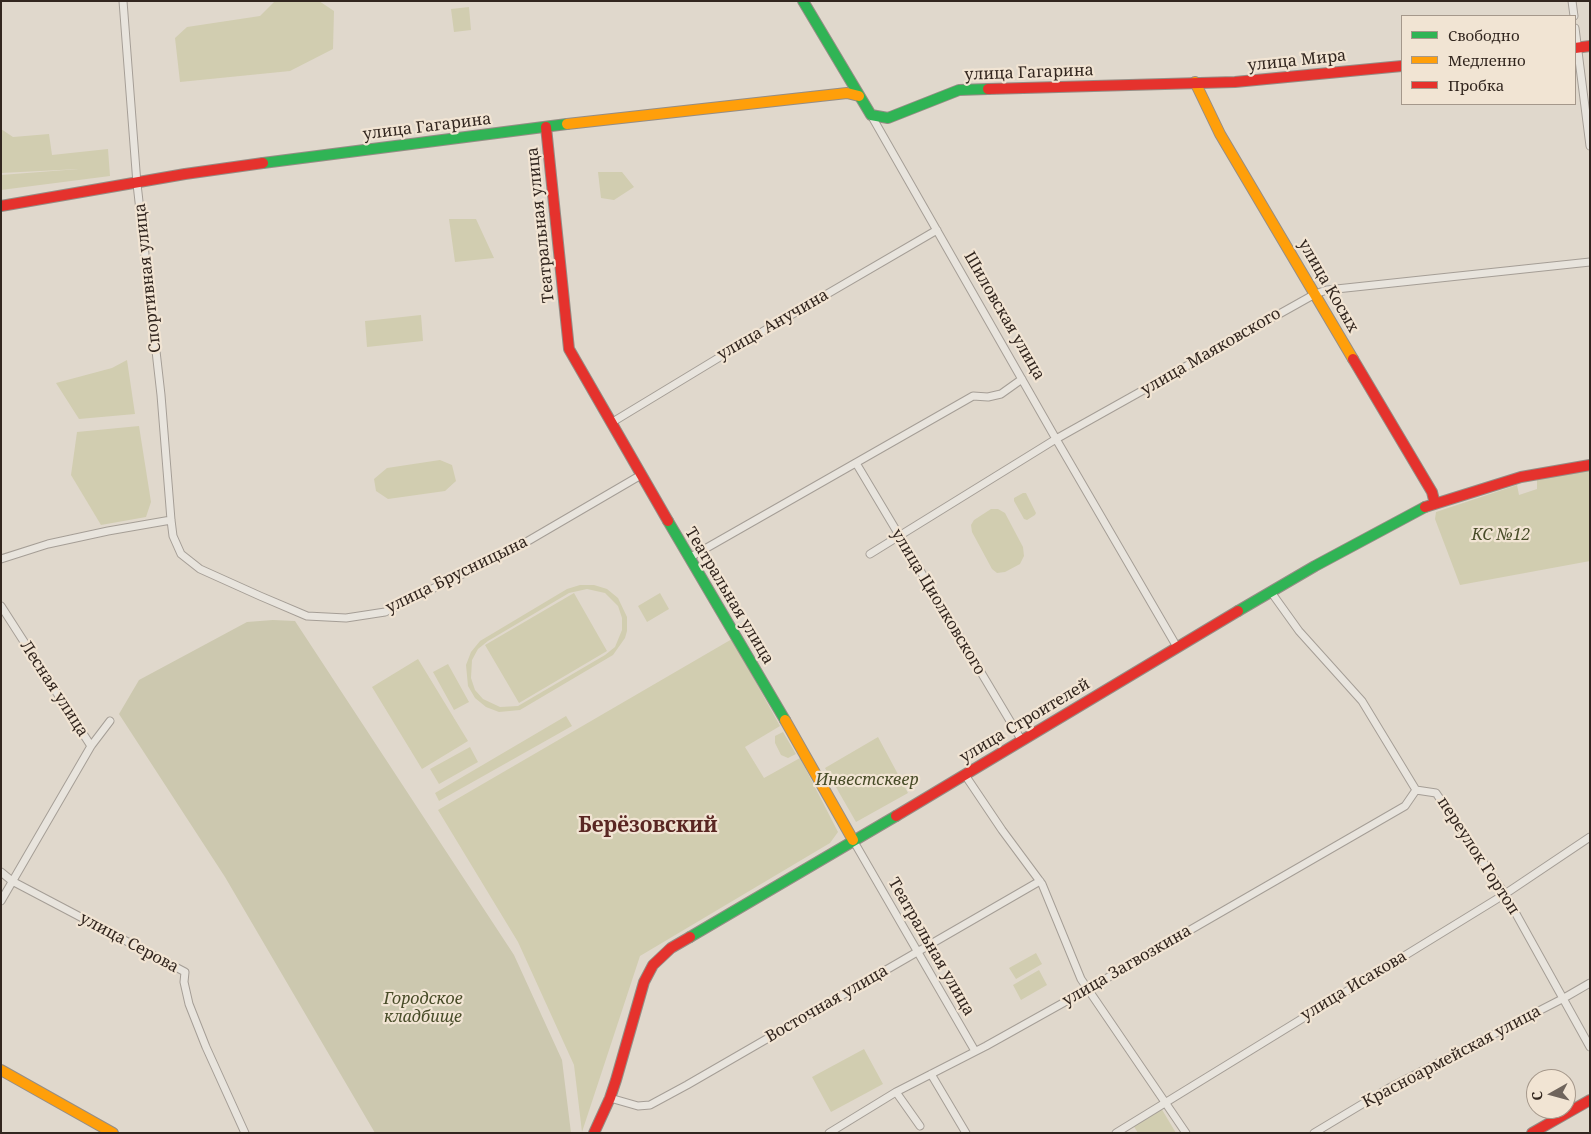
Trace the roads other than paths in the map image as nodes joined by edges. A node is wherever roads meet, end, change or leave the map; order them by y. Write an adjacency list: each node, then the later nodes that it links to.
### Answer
1 (123, 1): 14 (street, Спортивная улица)
2 (803, 1): 9 (street, Шиловская улица)
3 (1572, 1): 4 (street)
4 (1574, 15)
5 (1590, 46): 6 (street)
6 (1576, 48): 12 (street)
7 (1401, 66): 8 (street, улица Мира)
8 (1195, 82): 10 (street, улица Гагарина); 18 (street, улица Косых)
9 (859, 96): 10 (street, Шиловская улица); 11 (street, улица Гагарина)
10 (871, 115): 16 (street, Шиловская улица)
11 (546, 127): 14 (street, улица Гагарина); 20 (street, Театральная улица)
12 (1589, 137): 13 (street)
13 (1590, 146)
14 (137, 184): 15 (street, улица Гагарина); 26 (street, Спортивная улица)
15 (1, 206)
16 (937, 230): 19 (street, Шиловская улица); 20 (street, улица Анучина)
17 (1590, 262): 18 (street, улица Маяковского)
18 (1315, 294): 21 (street, улица Маяковского); 25 (street, улица Косых)
19 (1022, 380): 21 (street, Шиловская улица); 22 (street)
20 (611, 423): 24 (street, Театральная улица)
21 (1056, 439): 27 (street, улица Маяковского); 34 (street, Шиловская улица)
22 (856, 463): 27 (street, улица Циолковского); 30 (street)
23 (1590, 465): 25 (street, улица Строителей)
24 (641, 474): 28 (street, улица Брусницына); 30 (street, Театральная улица)
25 (1435, 504): 32 (street, улица Строителей)
26 (171, 520): 28 (street, Спортивная улица); 31 (street)
27 (899, 538): 29 (street, улица Маяковского); 36 (street, улица Циолковского)
28 (181, 554)
29 (870, 554)
30 (689, 558): 41 (street, Театральная улица)
31 (1, 559)
32 (1270, 592): 34 (street, улица Строителей); 39 (street, переулок Гортоп)
33 (1, 606): 37 (street, Лесная улица)
34 (1177, 647): 36 (street, улица Строителей)
35 (110, 722): 37 (street)
36 (1022, 741): 38 (street, улица Строителей)
37 (91, 746): 43 (street)
38 (965, 775): 41 (street, улица Строителей); 44 (street)
39 (1416, 790): 45 (street, переулок Гортоп); 49 (street, улица Загвозкина)
40 (1590, 837): 45 (street, улица Исакова)
41 (853, 840): 47 (street, Театральная улица); 56 (street, улица Строителей)
42 (1, 872): 43 (street, улица Серова)
43 (12, 880): 46 (street); 61 (street, улица Серова)
44 (1040, 880): 47 (street, Восточная улица); 49 (street)
45 (1505, 894): 50 (street, переулок Гортоп); 58 (street, улица Исакова)
46 (1, 901)
47 (917, 952): 52 (street, Театральная улица); 56 (street, Восточная улица)
48 (1590, 983): 50 (street, Красноармейская улица)
49 (1088, 989): 52 (street, улица Загвозкина); 58 (street)
50 (1564, 998): 51 (street, переулок Гортоп); 67 (street, Красноармейская улица)
51 (1590, 1047)
52 (975, 1052): 54 (street, улица Загвозкина)
53 (1, 1070): 60 (street)
54 (931, 1074): 55 (street, улица Загвозкина); 64 (street)
55 (896, 1092): 59 (street); 63 (street, улица Загвозкина)
56 (610, 1098): 62 (street, улица Строителей)
57 (1590, 1100): 68 (street)
58 (1165, 1102): 65 (street, улица Исакова); 66 (street)
59 (920, 1126)
60 (113, 1133)
61 (245, 1133)
62 (594, 1133)
63 (829, 1133)
64 (966, 1133)
65 (1116, 1133)
66 (1186, 1133)
67 (1314, 1133)
68 (1532, 1133)

